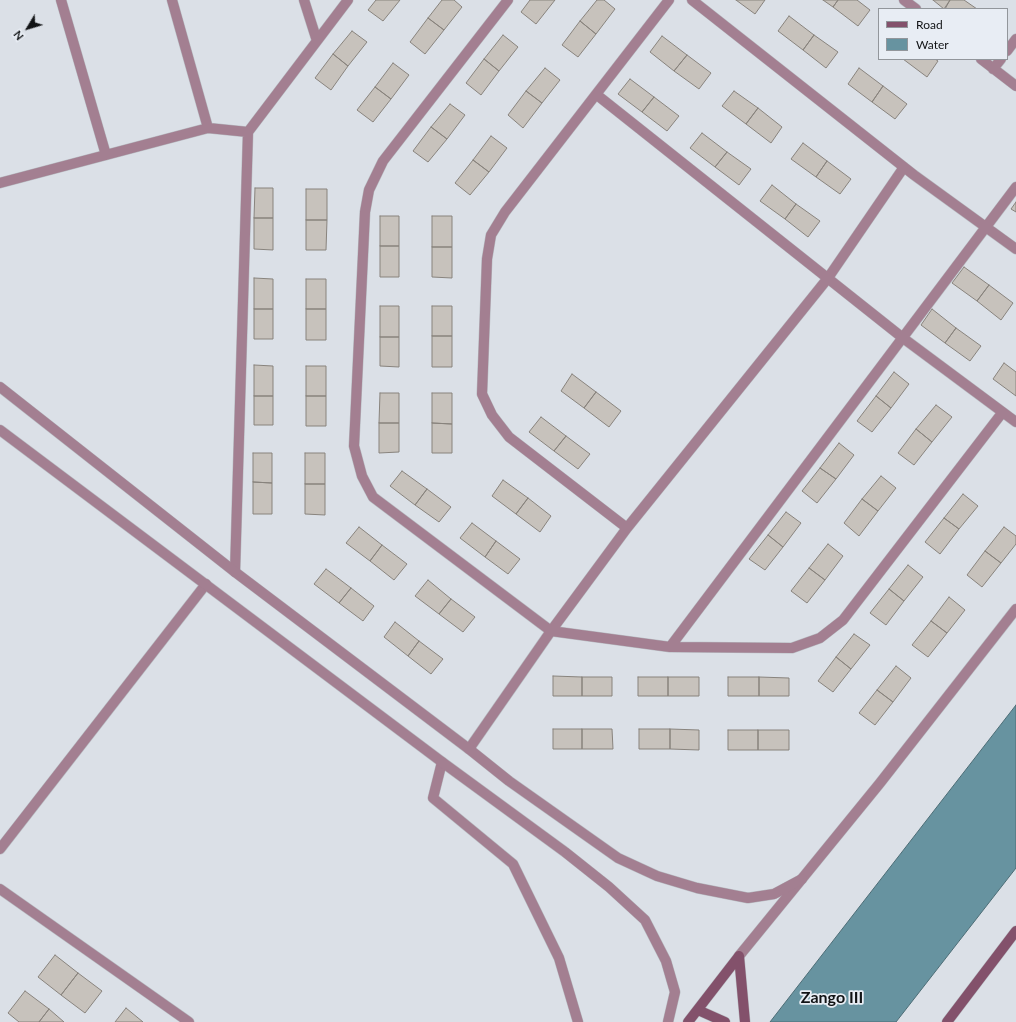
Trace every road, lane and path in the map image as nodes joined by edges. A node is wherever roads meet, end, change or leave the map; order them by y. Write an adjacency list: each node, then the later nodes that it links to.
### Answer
1 (61, 0): 20 (street)
2 (172, 0): 18 (street)
3 (304, 0): 11 (street)
4 (348, 0): 11 (street)
5 (508, 0): 36 (street)
6 (670, 0): 17 (street)
7 (692, 0): 21 (street)
8 (904, 0): 9 (street)
9 (915, 8)
10 (1016, 39): 12 (street)
11 (317, 41): 19 (street)
12 (1008, 50)
13 (981, 60): 15 (street)
14 (1000, 60): 15 (street)
15 (993, 69): 16 (street)
16 (1016, 86)
17 (597, 95): 26 (street); 32 (street)
18 (208, 128): 19 (street); 20 (street)
19 (248, 132): 33 (street)
20 (106, 155): 22 (street)
21 (904, 167): 24 (street); 26 (street)
22 (0, 183)
23 (1016, 187): 24 (street)
24 (986, 227): 25 (street); 27 (street)
25 (1016, 248)
26 (828, 278): 27 (street); 32 (street)
27 (903, 338): 29 (street); 37 (street)
28 (0, 387): 33 (street)
29 (1002, 413): 30 (street); 37 (street)
30 (1016, 422)
31 (0, 430): 34 (street)
32 (627, 528): 36 (street)
33 (235, 572): 38 (street)
34 (206, 584): 39 (street); 40 (street)
35 (1016, 609): 41 (street)
36 (551, 630): 37 (street); 38 (street)
37 (670, 647)
38 (469, 749): 41 (street)
39 (442, 762): 47 (street); 48 (street)
40 (0, 849)
41 (802, 879): 44 (street)
42 (0, 889): 46 (street)
43 (1016, 931): 52 (main road)
44 (739, 956): 45 (main road); 51 (main road)
45 (698, 1010): 49 (main road); 50 (main road)
46 (189, 1022)
47 (578, 1022)
48 (668, 1022)
49 (688, 1022)
50 (724, 1022)
51 (745, 1022)
52 (948, 1022)

